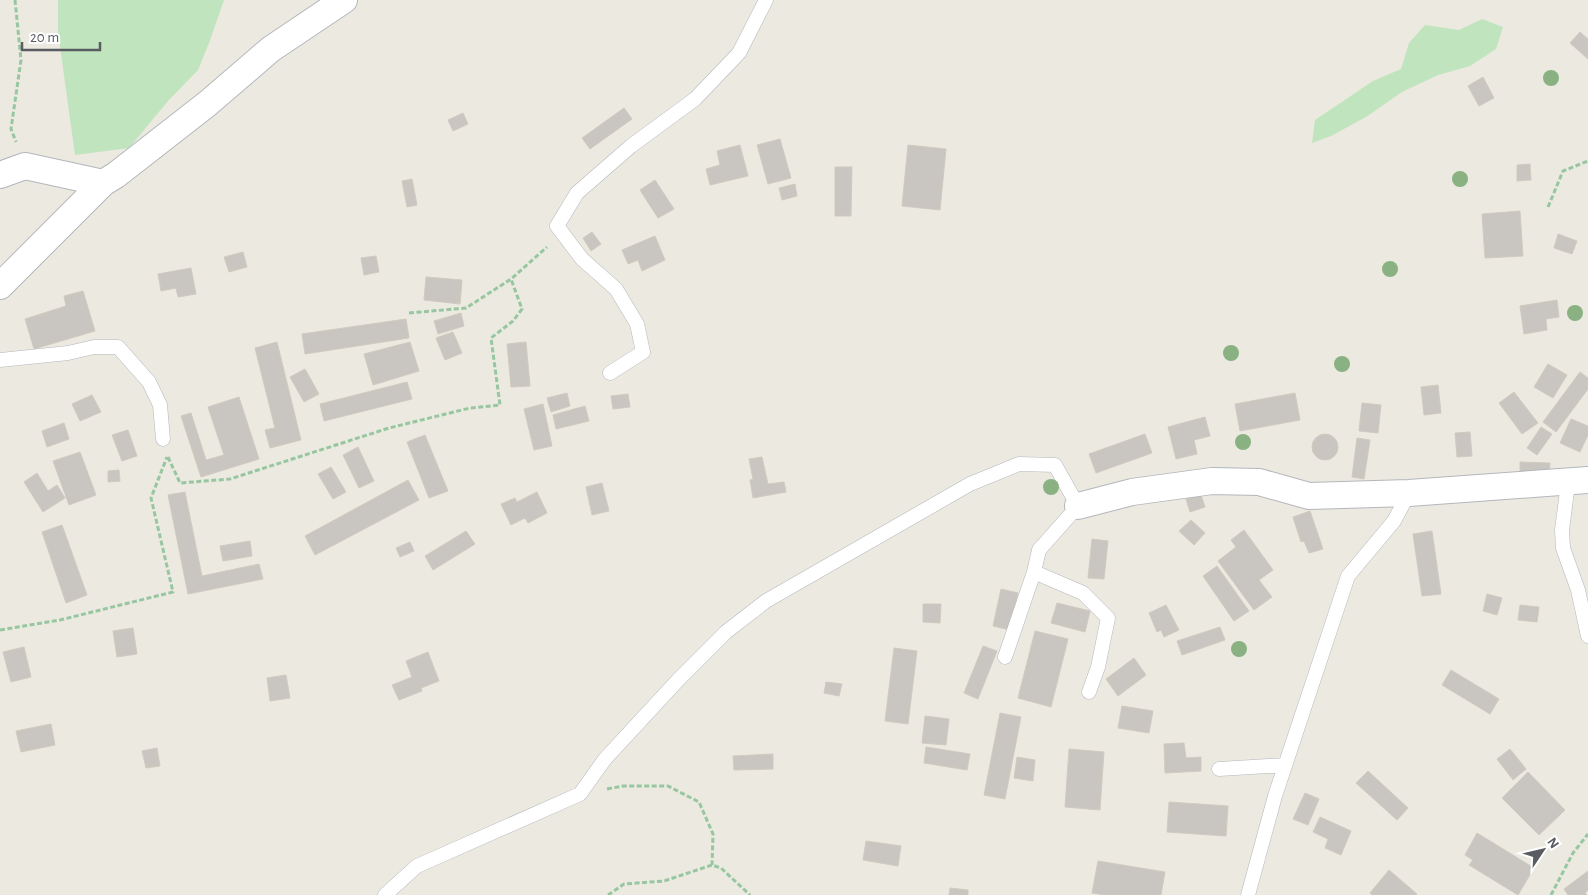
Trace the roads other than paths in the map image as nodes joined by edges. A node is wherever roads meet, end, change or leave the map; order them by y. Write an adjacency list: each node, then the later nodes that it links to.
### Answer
1 (344, 0): 4 (street)
2 (766, 0): 7 (lane)
3 (0, 175): 4 (street)
4 (104, 183): 5 (street)
5 (0, 286)
6 (0, 360): 8 (lane)
7 (610, 373)
8 (164, 440)
9 (1578, 481): 10 (street); 13 (lane)
10 (1410, 493): 11 (street); 16 (lane)
11 (1078, 506): 12 (lane); 18 (lane)
12 (1034, 572): 14 (lane); 15 (lane)
13 (1588, 636)
14 (1005, 657)
15 (1089, 692)
16 (1285, 765): 17 (lane); 19 (lane)
17 (1219, 769)
18 (385, 895)
19 (1248, 895)

